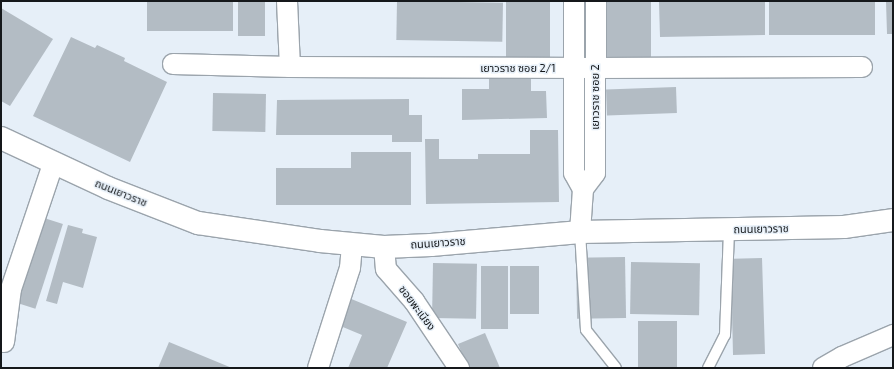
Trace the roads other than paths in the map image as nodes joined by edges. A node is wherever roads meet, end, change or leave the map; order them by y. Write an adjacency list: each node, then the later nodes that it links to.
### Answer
1 (287, 1): 5 (street)
2 (574, 1): 7 (street, เยาวราช ซอย 2)
3 (596, 1): 8 (street, เยาวราช ซอย 2)
4 (174, 64): 5 (street, เยาวราช ซอย 2/1)
5 (290, 66): 7 (street, เยาวราช ซอย 2/1)
6 (862, 67): 8 (street, เยาวราช ซอย 2/1)
7 (574, 68): 8 (street, เยาวราช ซอย 2/1); 11 (street, เยาวราช ซอย 2)
8 (595, 68): 11 (street, เยาวราช ซอย 2)
9 (1, 138): 10 (main road, ถนนเยาวราช)
10 (53, 164): 15 (main road, ถนนเยาวราช); 18 (street)
11 (583, 189): 14 (street)
12 (893, 220): 13 (main road, ถนนเยาวราช)
13 (729, 230): 14 (main road, ถนนเยาวราช); 22 (lane)
14 (580, 232): 16 (main road, ถนนเยาวราช); 21 (lane)
15 (352, 244): 16 (main road, ถนนเยาวราช); 19 (street)
16 (384, 247): 20 (street, ซอยพะเนียง)
17 (893, 335): 23 (street)
18 (4, 342)
19 (318, 368)
20 (459, 368)
21 (616, 368)
22 (708, 368)
23 (823, 368)

